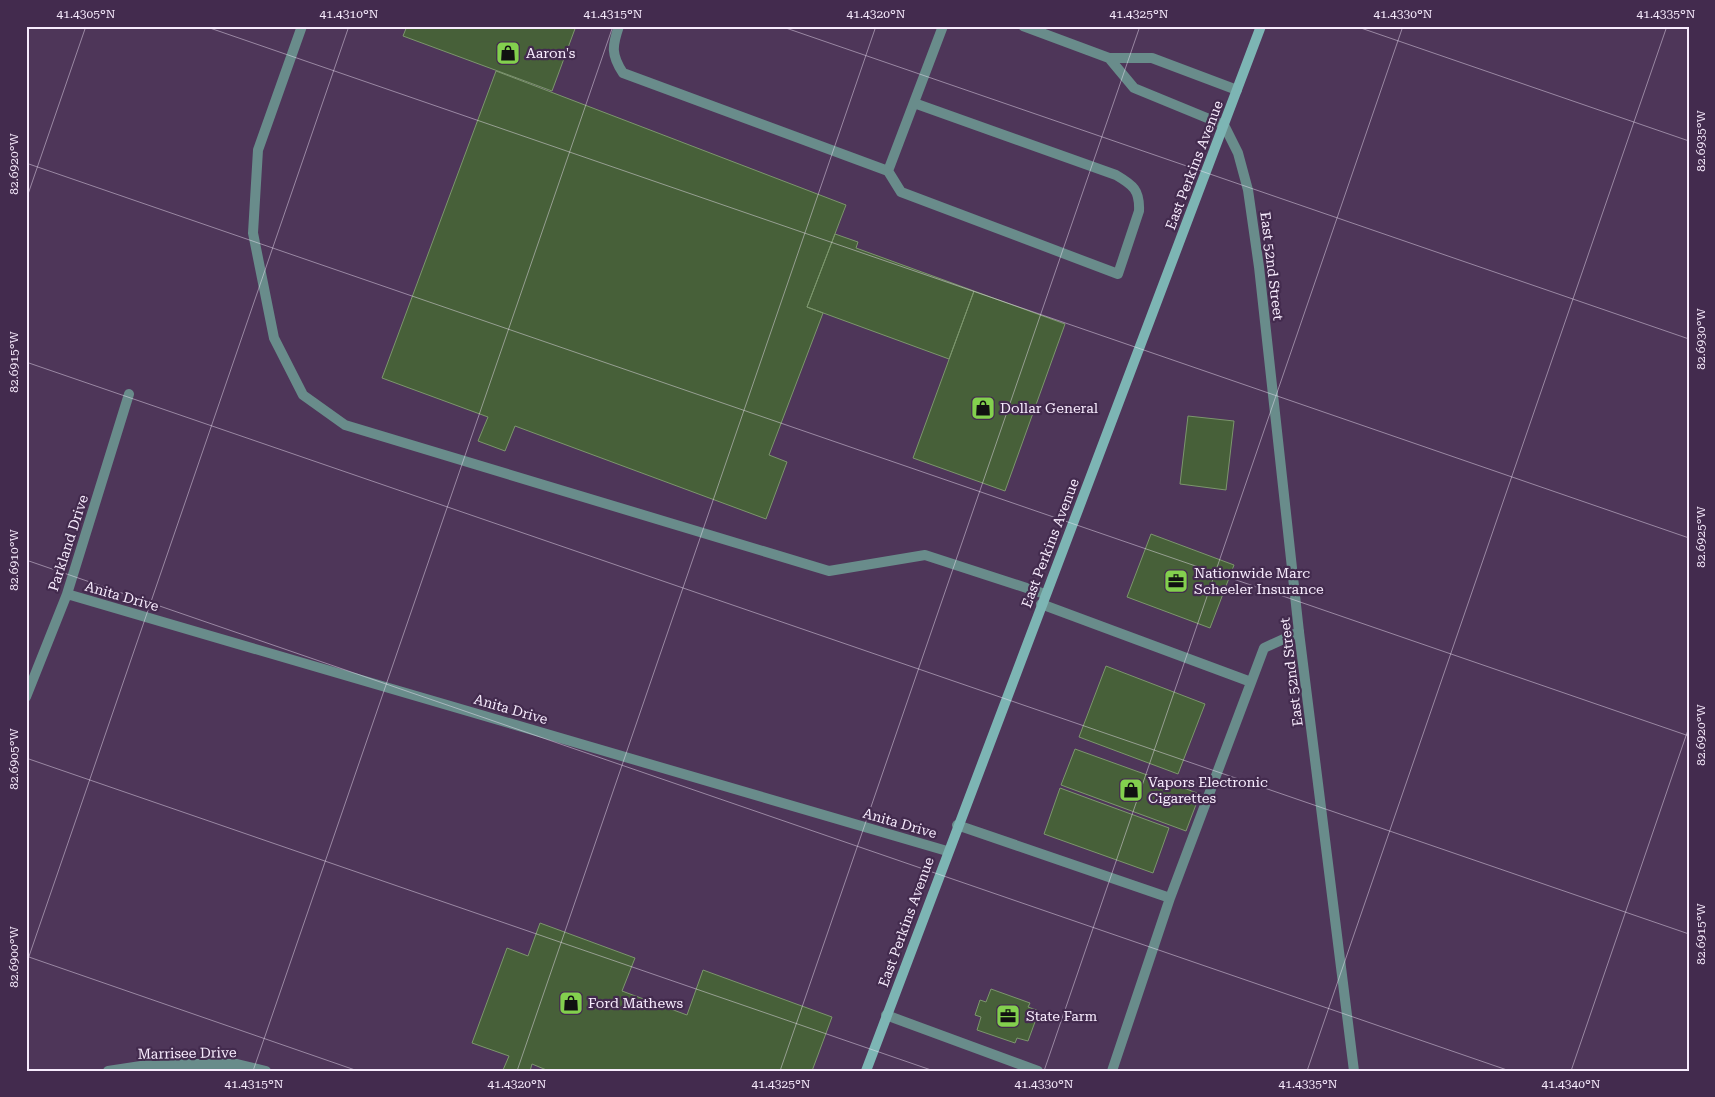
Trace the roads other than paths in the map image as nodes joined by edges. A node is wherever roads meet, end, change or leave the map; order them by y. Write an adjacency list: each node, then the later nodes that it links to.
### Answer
1 (302, 26): 13 (street)
2 (619, 26): 10 (street)
3 (943, 26): 8 (street)
4 (1023, 26): 6 (street)
5 (1261, 26): 7 (main road, East Perkins Avenue)
6 (1109, 58): 7 (street); 9 (street)
7 (1237, 90): 9 (main road, East Perkins Avenue)
8 (914, 103): 10 (street); 10 (street)
9 (1224, 125): 13 (main road, East Perkins Avenue); 15 (street, East 52nd Street)
10 (888, 171)
11 (129, 394): 12 (street, Parkland Drive)
12 (67, 594): 17 (street, Parkland Drive); 19 (street, Anita Drive)
13 (1046, 594): 14 (main road, East Perkins Avenue)
14 (1042, 604): 16 (street); 18 (main road, East Perkins Avenue)
15 (1300, 632): 16 (street); 27 (street, East 52nd Street)
16 (1251, 682): 20 (street)
17 (26, 697)
18 (957, 826): 19 (main road, East Perkins Avenue); 20 (street)
19 (947, 851): 21 (main road, East Perkins Avenue)
20 (1170, 898): 26 (street)
21 (886, 1016): 24 (main road, East Perkins Avenue); 25 (street)
22 (108, 1071): 23 (street, Marrisee Drive)
23 (266, 1071)
24 (866, 1071)
25 (1038, 1071)
26 (1112, 1071)
27 (1354, 1071)

